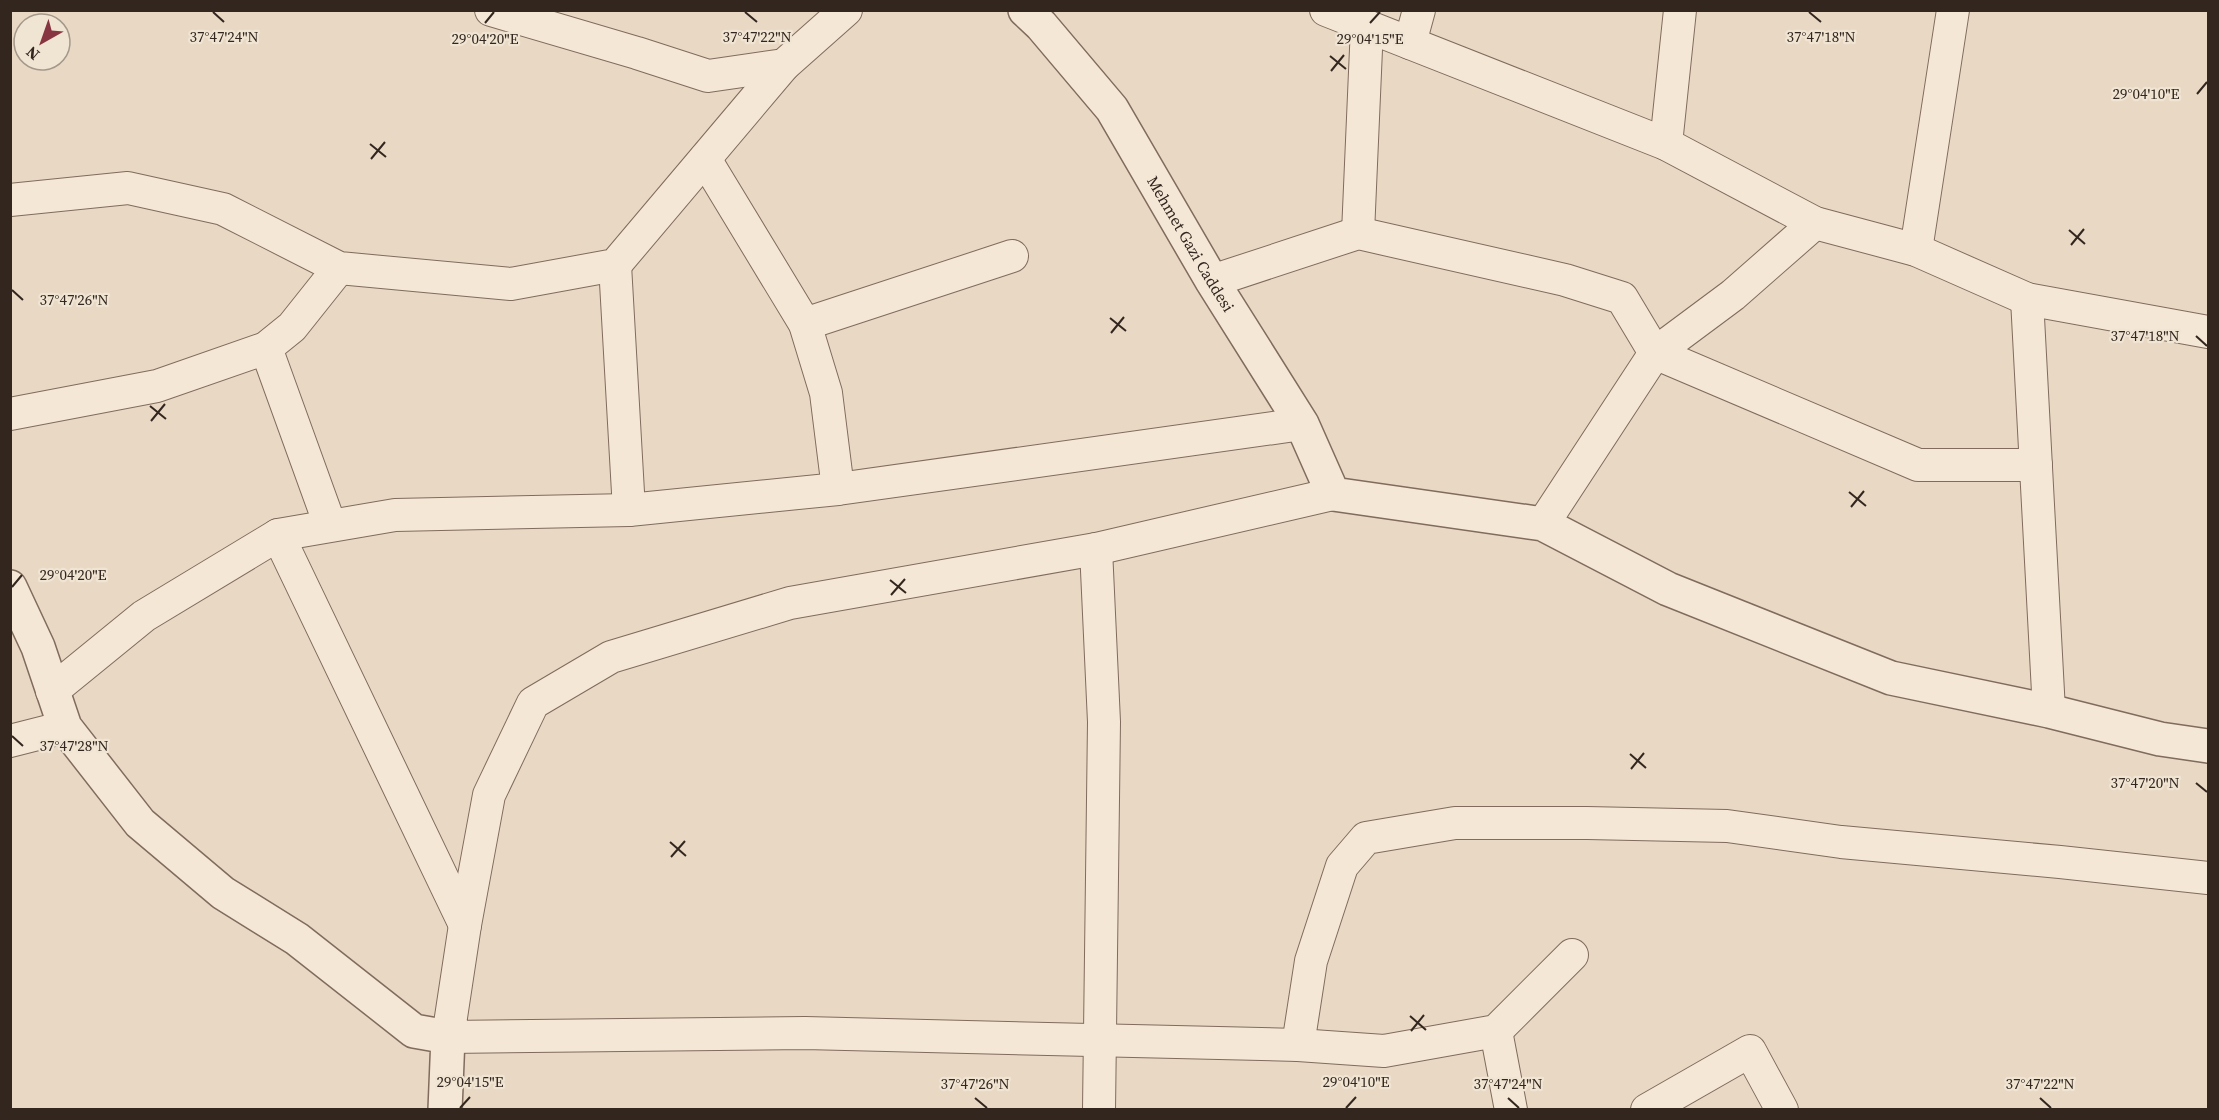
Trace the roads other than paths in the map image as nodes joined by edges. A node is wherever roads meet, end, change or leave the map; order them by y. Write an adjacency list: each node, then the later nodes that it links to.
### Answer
1 (491, 10): 10 (street)
2 (846, 10): 10 (street)
3 (1025, 10): 20 (street, Mehmet Gazi Caddesi)
4 (1326, 10): 8 (street)
5 (1419, 10): 9 (street)
6 (1680, 10): 11 (street)
7 (1953, 10): 16 (street)
8 (1367, 26): 9 (street); 15 (street)
9 (1410, 43): 11 (street)
10 (784, 65): 12 (street)
11 (1666, 144): 14 (street)
12 (705, 159): 18 (street); 22 (street)
13 (10, 200): 19 (street)
14 (1815, 223): 16 (street); 25 (street)
15 (1358, 232): 20 (street); 25 (street)
16 (1916, 250): 21 (street)
17 (1012, 256): 22 (street)
18 (615, 264): 19 (street); 31 (street)
19 (339, 268): 24 (street)
20 (1212, 281): 27 (street, Mehmet Gazi Caddesi)
21 (2026, 299): 23 (street); 28 (street)
22 (805, 324): 29 (street)
23 (2208, 332)
24 (266, 348): 26 (street); 33 (street)
25 (1655, 353): 28 (street); 32 (street)
26 (10, 414)
27 (1302, 424): 29 (street); 30 (street, Mehmet Gazi Caddesi)
28 (2036, 465): 38 (street)
29 (838, 489): 31 (street)
30 (1333, 494): 32 (street); 35 (street)
31 (629, 510): 33 (street)
32 (1543, 524): 38 (street)
33 (330, 525): 34 (street)
34 (278, 535): 37 (street); 43 (street)
35 (1096, 549): 43 (street); 47 (street)
36 (10, 586): 37 (street)
37 (52, 691): 39 (street)
38 (2049, 711): 41 (street)
39 (65, 727): 40 (street); 46 (street)
40 (10, 741)
41 (2208, 746)
42 (2208, 878): 48 (street)
43 (465, 925): 46 (street)
44 (1572, 955): 45 (street)
45 (1496, 1031): 48 (street); 51 (street)
46 (448, 1037): 47 (street); 49 (street)
47 (1099, 1041): 48 (street); 50 (street)
48 (1298, 1045)
49 (446, 1110)
50 (1099, 1110)
51 (1511, 1110)
52 (1647, 1110): 53 (street)
53 (1782, 1110)

